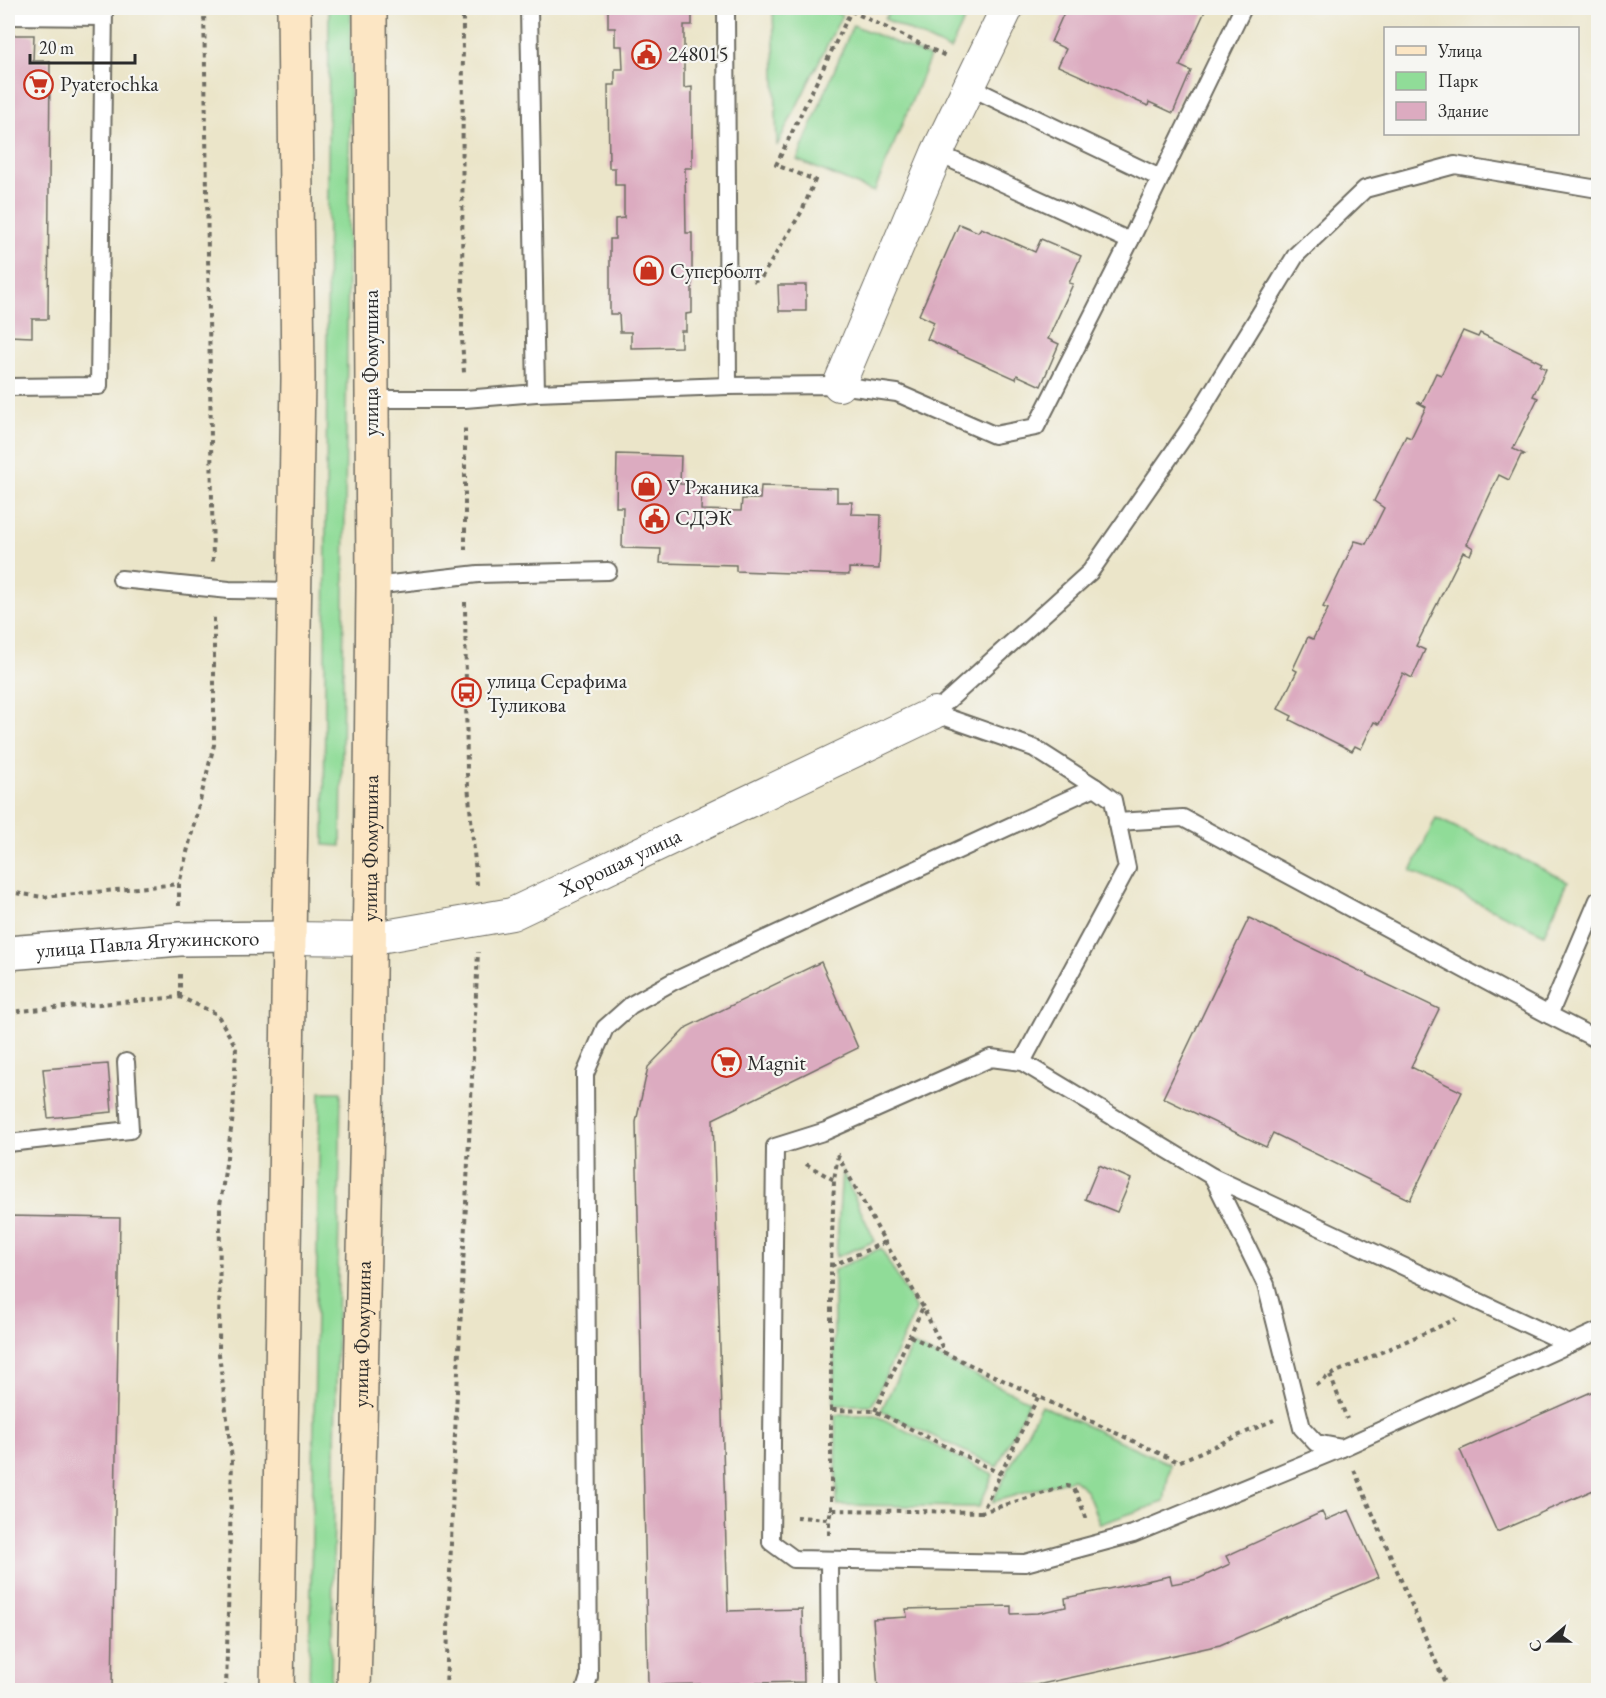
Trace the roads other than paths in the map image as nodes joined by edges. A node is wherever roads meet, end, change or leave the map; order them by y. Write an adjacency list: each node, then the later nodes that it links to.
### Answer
1 (294, 8): 22 (main road)
2 (370, 8): 18 (main road, улица Фомушина)
3 (528, 8): 17 (lane)
4 (726, 8): 15 (lane)
5 (1007, 8): 9 (street)
6 (1243, 8): 11 (lane)
7 (104, 12): 8 (lane); 16 (lane)
8 (8, 16)
9 (972, 77): 10 (street); 11 (lane)
10 (937, 153): 13 (lane); 14 (street)
11 (1160, 178): 13 (lane)
12 (1599, 189): 23 (lane)
13 (1130, 241): 14 (lane)
14 (839, 385): 15 (lane)
15 (728, 386): 17 (lane)
16 (8, 387)
17 (536, 393): 18 (lane)
18 (371, 399): 21 (main road, улица Фомушина)
19 (608, 571): 21 (lane)
20 (121, 579): 22 (lane)
21 (373, 586): 28 (main road, улица Фомушина)
22 (296, 591): 27 (main road)
23 (934, 713): 24 (lane); 28 (street, Хорошая улица)
24 (1095, 787): 25 (lane); 42 (lane)
25 (1117, 822): 30 (lane); 33 (lane)
26 (1599, 900): 30 (lane)
27 (288, 938): 28 (street, Хорошая улица); 29 (street, улица Павла Ягужинского); 40 (main road)
28 (368, 939): 41 (main road, улица Фомушина)
29 (8, 953)
30 (1549, 1015): 31 (lane)
31 (1599, 1040)
32 (126, 1062): 34 (lane)
33 (1022, 1062): 35 (lane); 39 (lane)
34 (8, 1143)
35 (1213, 1177): 37 (lane); 38 (lane)
36 (1599, 1331): 37 (lane)
37 (1569, 1344): 38 (lane)
38 (1349, 1445): 39 (lane)
39 (829, 1560): 43 (lane)
40 (277, 1690)
41 (354, 1690)
42 (585, 1690)
43 (830, 1690)

